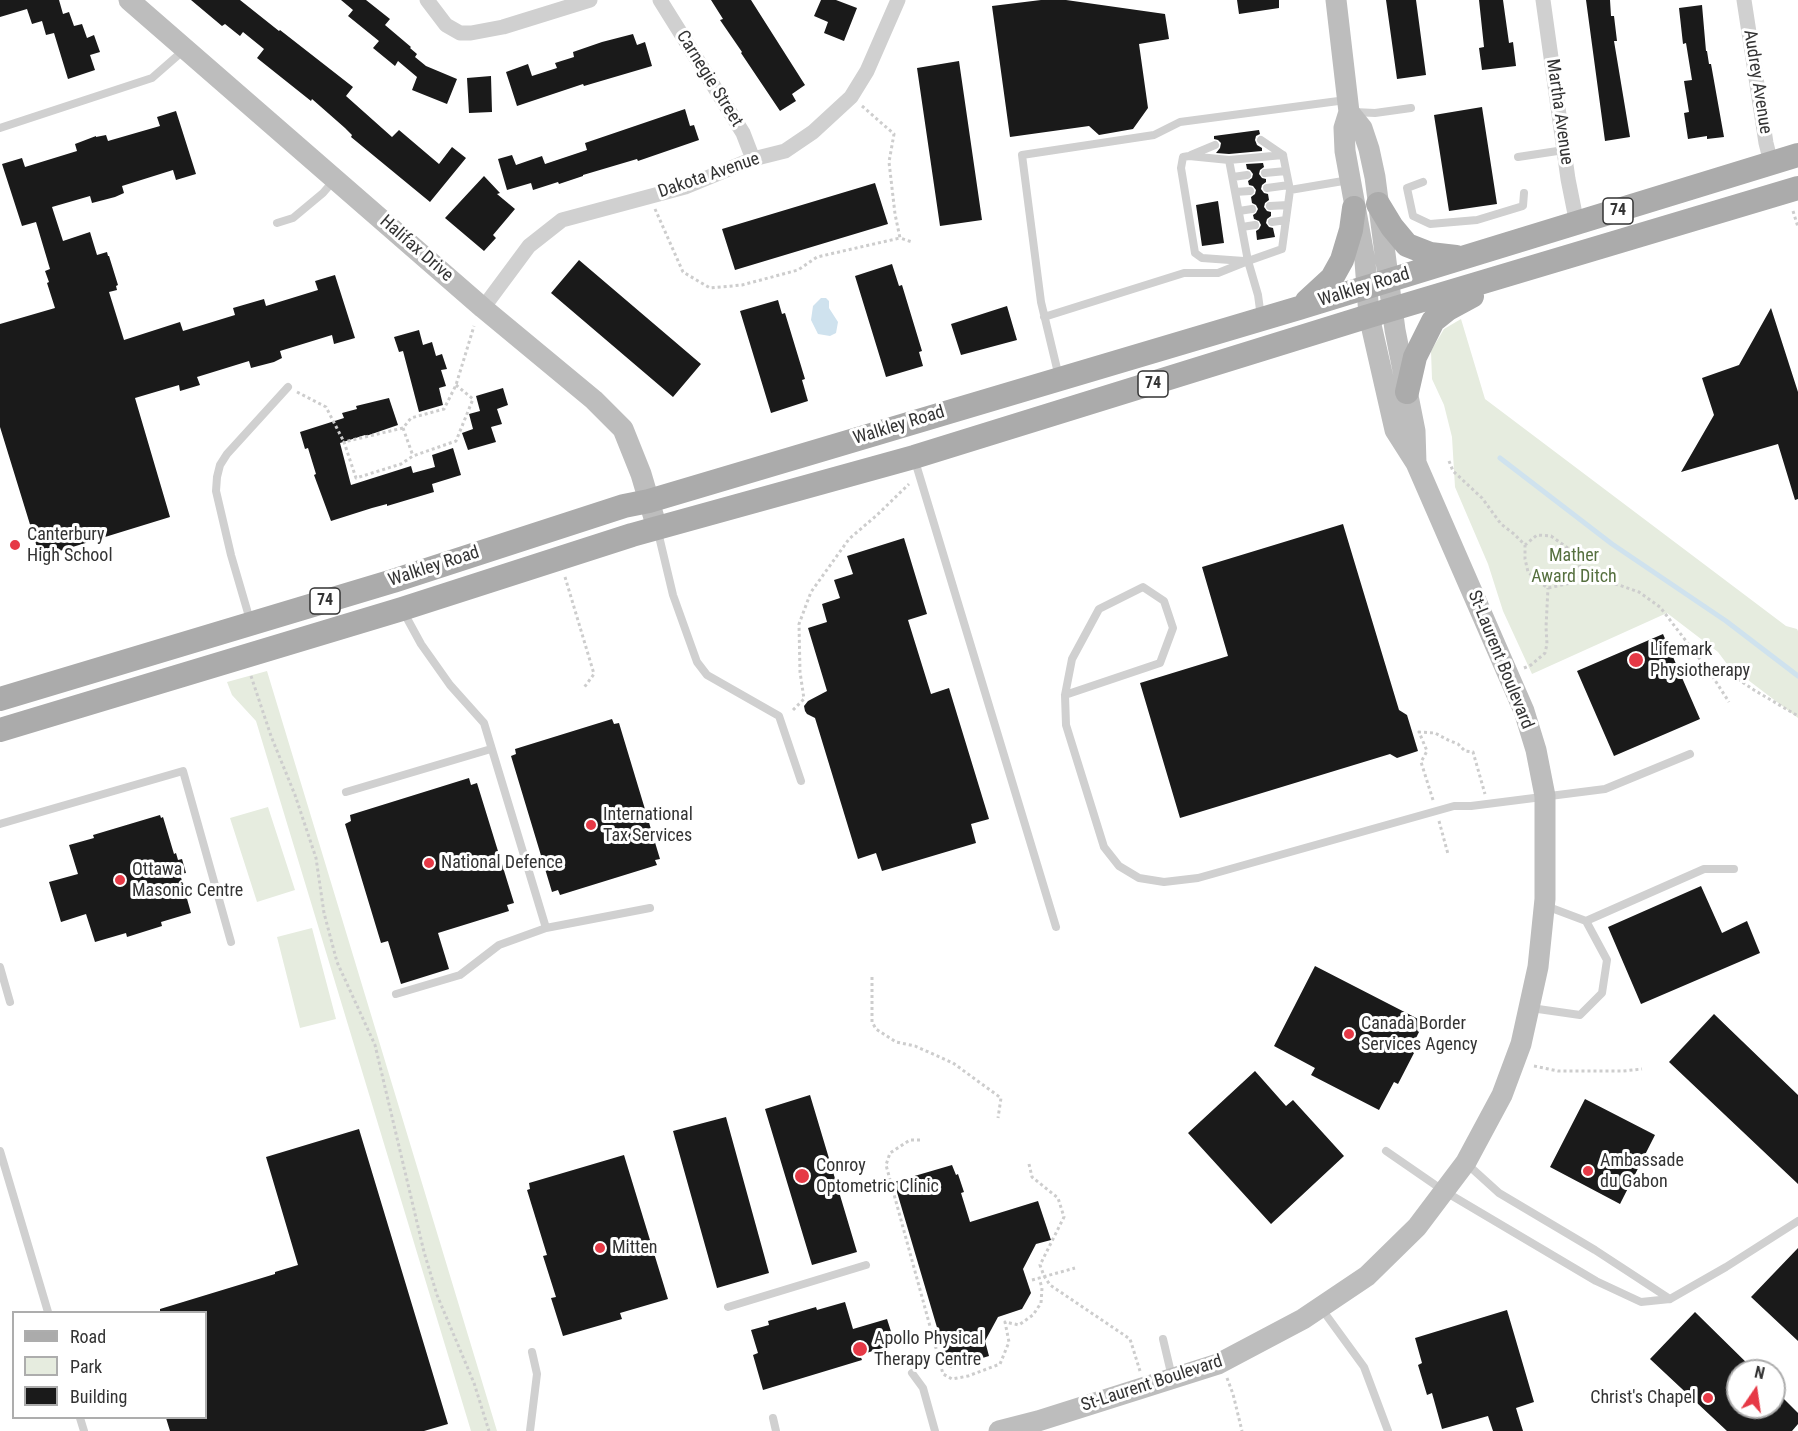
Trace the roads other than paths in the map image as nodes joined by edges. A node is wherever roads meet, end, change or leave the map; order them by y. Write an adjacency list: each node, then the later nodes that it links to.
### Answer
1 (129, 0): 9 (street, Halifax Drive)
2 (428, 0): 3 (street)
3 (590, 0)
4 (660, 0): 20 (street, Carnegie Street)
5 (898, 0): 20 (street, Dakota Avenue)
6 (1336, 0): 10 (street, St-Laurent Boulevard)
7 (1543, 0): 15 (street, Martha Avenue)
8 (1744, 0): 22 (street, Audrey Avenue)
9 (186, 49): 12 (lane); 27 (street, Halifax Drive)
10 (1348, 106): 11 (lane); 28 (street, St-Laurent Boulevard); 36 (street, St-Laurent Boulevard); 55 (lane)
11 (1411, 108)
12 (0, 128)
13 (1260, 140): 16 (lane)
14 (1215, 145): 18 (lane)
15 (1564, 150): 19 (lane); 45 (street, Martha Avenue)
16 (1283, 155): 21 (lane); 23 (lane)
17 (1798, 155): 22 (main road, Walkley Road / 74)
18 (1189, 156): 21 (lane); 49 (lane)
19 (1518, 157)
20 (753, 159): 54 (street, Dakota Avenue)
21 (1229, 160): 26 (lane)
22 (1771, 163): 45 (main road, Walkley Road / 74)
23 (1286, 171): 24 (lane); 30 (lane)
24 (1265, 173)
25 (1247, 175): 26 (lane)
26 (1233, 177): 33 (lane)
27 (335, 178): 44 (lane); 54 (street, Halifax Drive)
28 (1350, 180): 30 (lane); 39 (street, St-Laurent Boulevard)
29 (1423, 182): 34 (lane)
30 (1289, 187): 31 (lane); 37 (lane)
31 (1267, 188)
32 (1250, 190): 33 (lane)
33 (1236, 192): 41 (lane)
34 (1524, 193)
35 (1794, 196): 50 (main road, Walkley Road / 74)
36 (1378, 204): 48 (main road); 51 (street, St-Laurent Boulevard)
37 (1288, 205): 38 (lane); 42 (lane)
38 (1270, 206)
39 (1354, 208): 51 (street, St-Laurent Boulevard); 52 (main road)
40 (1252, 209): 41 (lane)
41 (1239, 212): 47 (lane)
42 (1286, 220): 43 (lane); 49 (lane)
43 (1272, 222)
44 (277, 223)
45 (1577, 224): 48 (main road, Walkley Road / 74)
46 (1255, 225): 47 (lane)
47 (1242, 227): 49 (lane)
48 (1464, 258): 51 (main road, Walkley Road / 74)
49 (1248, 261): 55 (lane); 57 (lane)
50 (1508, 275): 53 (main road, Walkley Road / 74); 60 (main road)
51 (1378, 283): 52 (main road, Walkley Road / 74); 53 (street, St-Laurent Boulevard); 56 (street, St-Laurent Boulevard)
52 (1299, 308): 57 (main road, Walkley Road / 74)
53 (1392, 309): 56 (main road, Walkley Road / 74); 60 (street, St-Laurent Boulevard)
54 (479, 315): 64 (street, Halifax Drive)
55 (1044, 316): 58 (lane)
56 (1369, 316): 61 (main road, Walkley Road / 74); 62 (street, St-Laurent Boulevard)
57 (1261, 319): 58 (main road, Walkley Road / 74)
58 (1064, 377): 61 (main road); 64 (main road, Walkley Road / 74)
59 (288, 387): 68 (lane)
60 (1407, 392): 62 (street, St-Laurent Boulevard)
61 (1080, 407): 63 (main road, Walkley Road / 74)
62 (1416, 463): 77 (street, St-Laurent Boulevard)
63 (917, 467): 65 (main road, Walkley Road / 74); 83 (lane)
64 (649, 501): 65 (street, Halifax Drive); 66 (main road, Walkley Road / 74)
65 (657, 528): 67 (main road, Walkley Road / 74); 75 (lane)
66 (393, 581): 67 (main road); 68 (main road, Walkley Road / 74)
67 (402, 609): 69 (main road, Walkley Road / 74); 73 (lane)
68 (251, 623): 69 (main road); 71 (main road, Walkley Road / 74)
69 (254, 655): 72 (main road, Walkley Road / 74)
70 (1065, 695): 70 (lane); 77 (lane)
71 (0, 699)
72 (0, 730)
73 (491, 749): 76 (lane); 84 (lane)
74 (1689, 754): 77 (lane)
75 (801, 781)
76 (346, 792)
77 (1545, 796): 80 (street, St-Laurent Boulevard)
78 (0, 824): 85 (lane)
79 (1734, 869): 82 (lane)
80 (1544, 905): 82 (lane); 89 (street, St-Laurent Boulevard)
81 (650, 908): 84 (lane)
82 (1586, 921): 89 (lane)
83 (1056, 927)
84 (546, 928): 87 (lane)
85 (231, 942)
86 (0, 967): 88 (lane)
87 (396, 994)
88 (10, 1002)
89 (1529, 1008): 92 (street, St-Laurent Boulevard)
90 (0, 1151): 99 (lane)
91 (1386, 1151): 93 (lane)
92 (1466, 1162): 93 (street, St-Laurent Boulevard); 96 (lane)
93 (1444, 1191): 96 (lane); 98 (street, St-Laurent Boulevard)
94 (1798, 1221): 96 (lane)
95 (866, 1265): 97 (lane)
96 (1670, 1299)
97 (728, 1307)
98 (1321, 1307): 103 (street, St-Laurent Boulevard); 109 (lane)
99 (48, 1311)
100 (1163, 1339): 103 (lane)
101 (532, 1352): 105 (lane)
102 (912, 1373): 107 (lane)
103 (1172, 1379): 108 (street, St-Laurent Boulevard)
104 (773, 1418): 106 (lane)
105 (530, 1431)
106 (776, 1431)
107 (936, 1431)
108 (999, 1431)
109 (1388, 1431)

